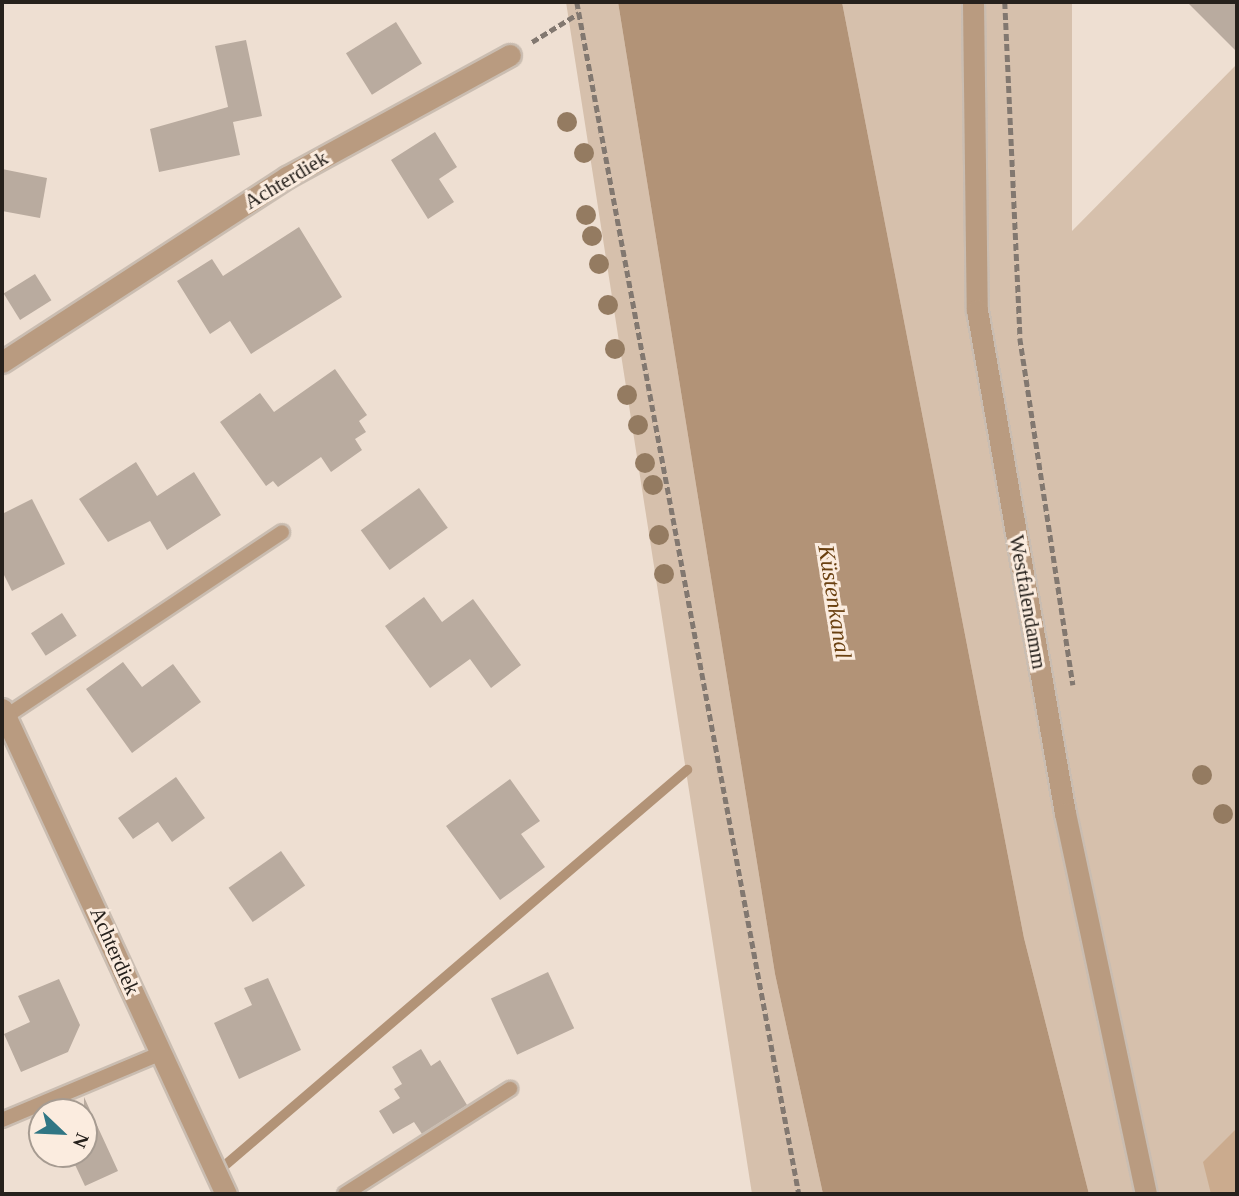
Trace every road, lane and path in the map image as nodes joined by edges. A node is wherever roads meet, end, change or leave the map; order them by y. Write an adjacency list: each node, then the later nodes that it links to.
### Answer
1 (577, 2): 4 (path)
2 (973, 2): 16 (street, Westfalendamm)
3 (1005, 2): 8 (path)
4 (579, 13): 5 (path); 15 (path)
5 (510, 55): 6 (street, Achterdiek)
6 (2, 362)
7 (282, 532): 9 (lane)
8 (1073, 688)
9 (4, 713): 10 (street, Achterdiek)
10 (161, 1053): 12 (lane); 13 (street, Achterdiek)
11 (510, 1090): 14 (lane)
12 (2, 1120)
13 (226, 1194)
14 (345, 1194)
15 (799, 1194)
16 (1146, 1194)

